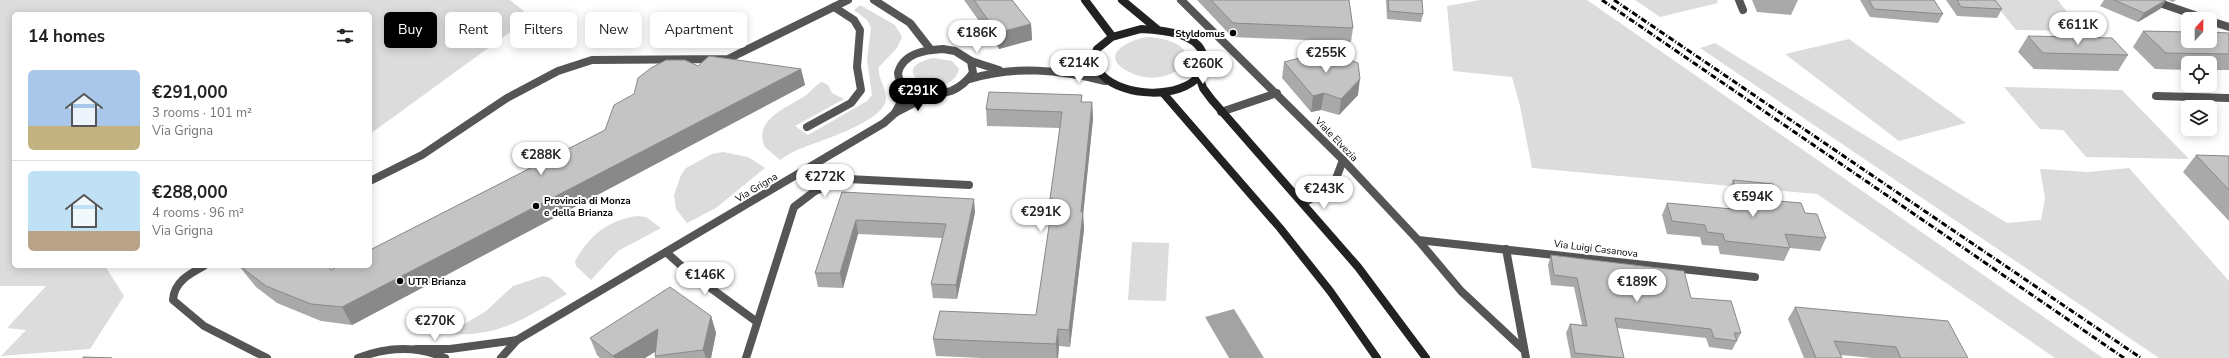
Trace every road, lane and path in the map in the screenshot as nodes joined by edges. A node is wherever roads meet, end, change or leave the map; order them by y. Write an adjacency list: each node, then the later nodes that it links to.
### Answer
1 (848, 0): 8 (street)
2 (874, 0): 15 (street)
3 (1085, 0): 14 (main road)
4 (1122, 0): 13 (main road)
5 (1181, 0): 25 (street, Viale Elvezia)
6 (1739, 0): 9 (street)
7 (2151, 0): 10 (street)
8 (834, 7): 31 (street); 33 (street)
9 (1743, 10)
10 (2186, 12)
11 (2217, 23): 12 (street)
12 (2229, 27)
13 (1157, 29): 14 (main road); 20 (main road)
14 (1112, 36): 16 (main road)
15 (931, 50): 17 (street); 23 (street)
16 (1095, 53): 19 (street); 22 (main road)
17 (971, 61): 18 (street); 21 (street)
18 (1002, 71): 19 (street); 21 (street)
19 (1055, 71): 22 (street)
20 (1199, 76): 24 (main road); 29 (main road)
21 (970, 79): 26 (street)
22 (1105, 80): 24 (main road)
23 (908, 89): 26 (street); 30 (street, Via Grigna)
24 (1163, 93): 50 (main road)
25 (1276, 93): 29 (street); 32 (street, Viale Elvezia)
26 (932, 94): 30 (street, Via Grigna)
27 (2156, 96): 28 (street)
28 (2229, 98)
29 (1221, 112): 35 (main road)
30 (895, 113): 38 (street, Via Grigna)
31 (806, 127)
32 (1343, 160): 35 (street); 36 (street, Viale Elvezia)
33 (372, 180)
34 (969, 185): 41 (street)
35 (1304, 203): 51 (main road)
36 (1418, 240): 37 (street, Via Luigi Casanova); 44 (street, Viale Elvezia)
37 (1506, 249): 40 (street, Via Luigi Casanova); 44 (street, Viale Elvezia)
38 (667, 253): 41 (street); 42 (street, Via Grigna)
39 (200, 268): 45 (street)
40 (1755, 276)
41 (757, 322): 49 (street)
42 (517, 340): 43 (street, Via Grigna); 48 (street, Via Grigna)
43 (416, 349): 46 (street); 47 (street)
44 (1524, 354)
45 (267, 358)
46 (358, 358)
47 (445, 358)
48 (501, 358)
49 (746, 358)
50 (1377, 358)
51 (1426, 358)

